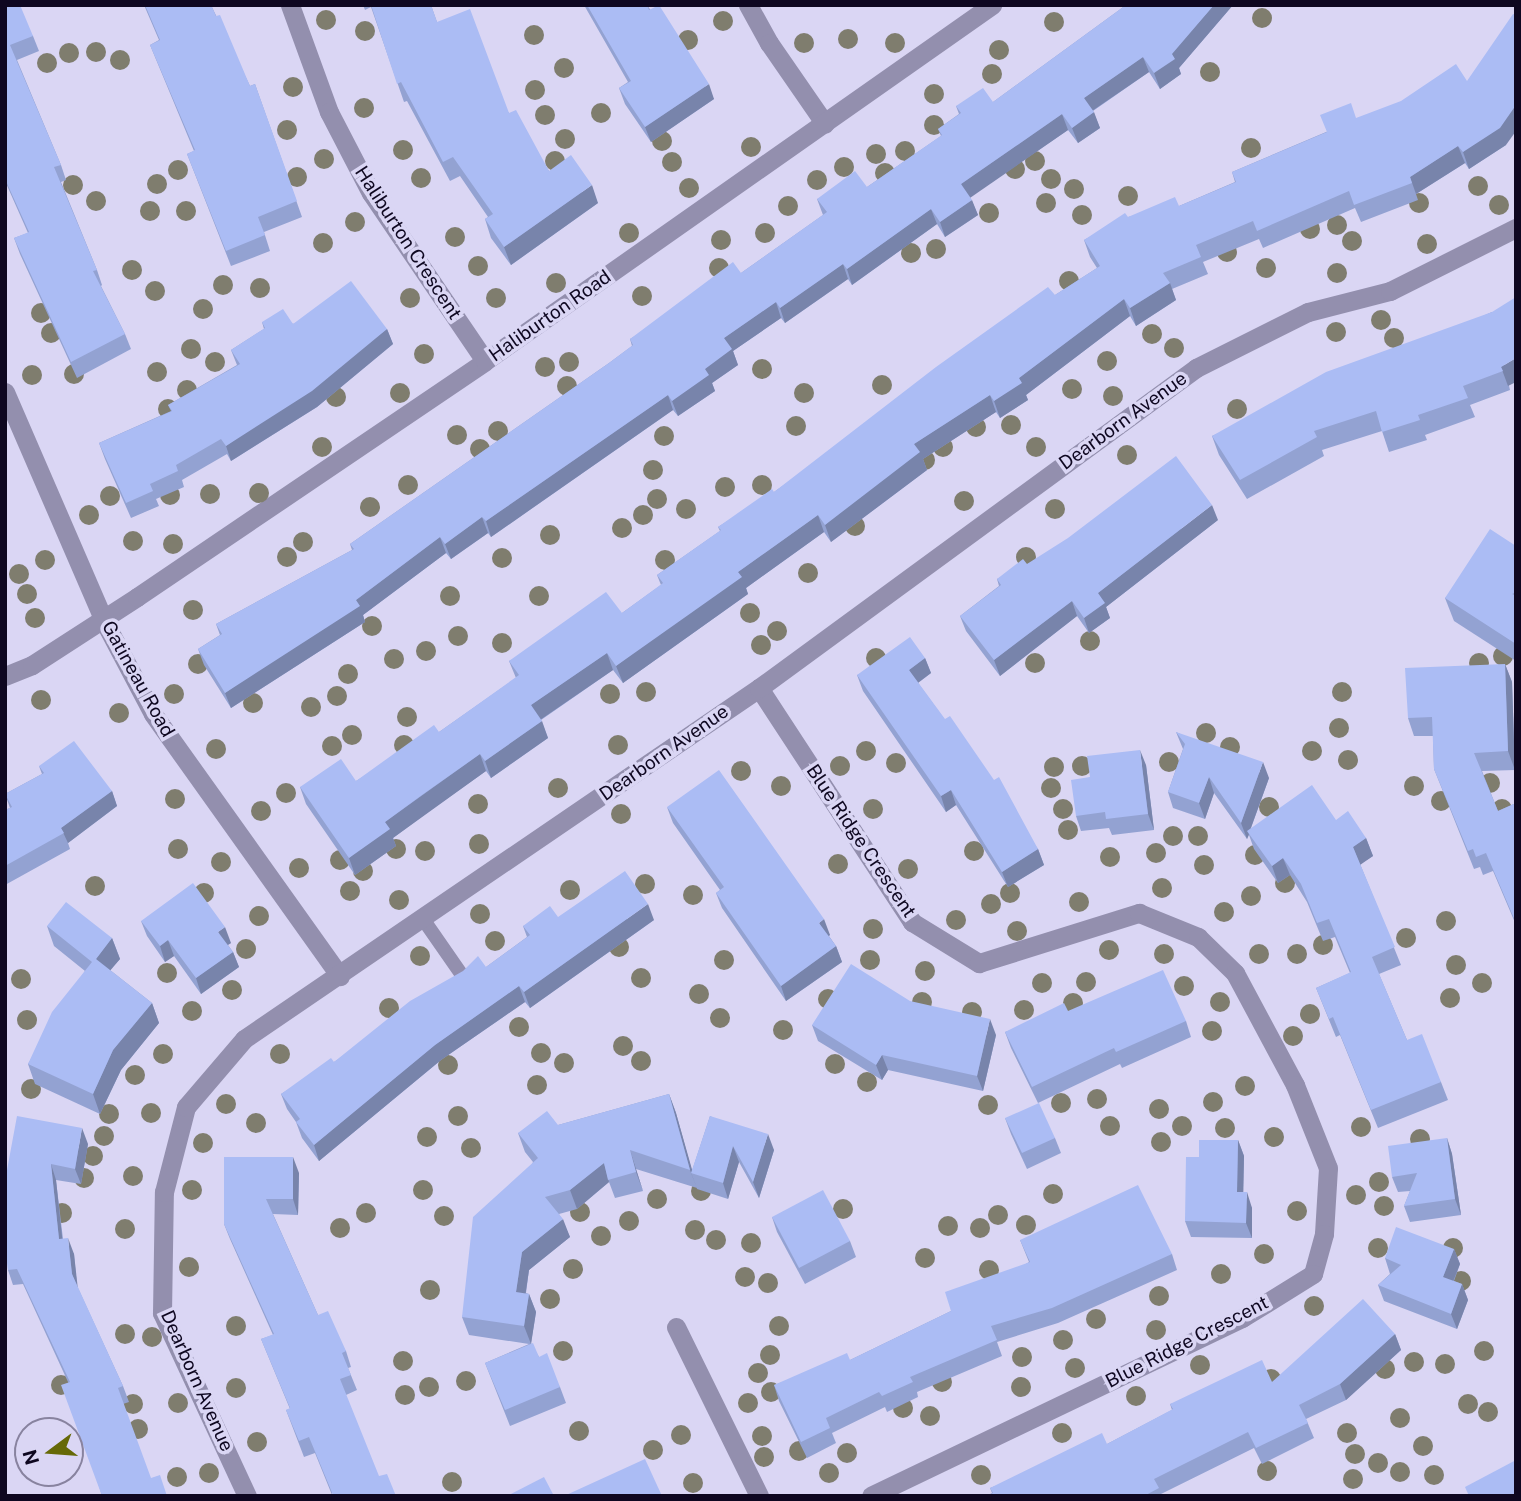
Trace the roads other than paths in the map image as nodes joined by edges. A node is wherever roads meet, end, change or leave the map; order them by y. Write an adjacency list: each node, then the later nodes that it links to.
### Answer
1 (290, 5): 6 (street, Haliburton Crescent)
2 (748, 5): 4 (street)
3 (992, 5): 4 (street, Haliburton Road)
4 (825, 124): 6 (street, Haliburton Road)
5 (1516, 228): 10 (street, Dearborn Avenue)
6 (485, 361): 8 (street, Haliburton Road)
7 (5, 392): 8 (street, Gatineau Road)
8 (103, 619): 9 (street, Haliburton Road); 12 (street, Gatineau Road)
9 (5, 676)
10 (759, 688): 11 (street, Dearborn Avenue); 17 (street, Blue Ridge Crescent)
11 (423, 919): 12 (street, Dearborn Avenue); 13 (lane)
12 (340, 976): 15 (street, Dearborn Avenue)
13 (464, 978)
14 (676, 1327): 16 (street)
15 (247, 1496)
16 (759, 1496)
17 (871, 1496)

